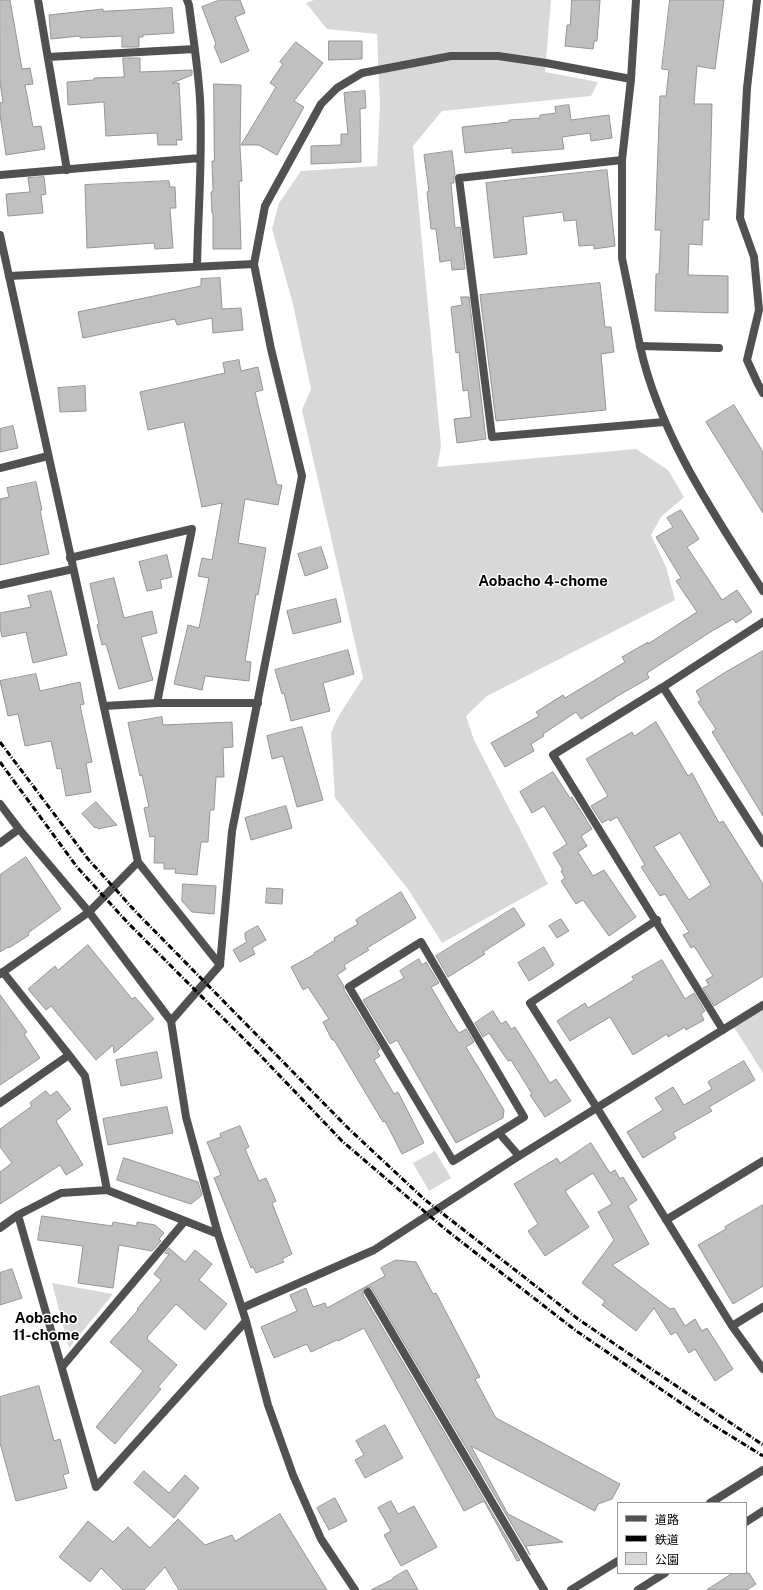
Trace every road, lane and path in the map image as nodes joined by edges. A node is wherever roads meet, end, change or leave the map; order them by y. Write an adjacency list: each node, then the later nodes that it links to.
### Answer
1 (38, 0): 6 (street)
2 (187, 0): 5 (street)
3 (636, 0): 7 (street)
4 (757, 0): 16 (street)
5 (195, 49): 6 (street); 8 (street)
6 (48, 57): 10 (street)
7 (631, 79): 9 (street); 13 (street)
8 (200, 158): 10 (street); 14 (street)
9 (622, 160): 17 (street); 20 (street)
10 (67, 170): 11 (street)
11 (0, 175)
12 (0, 235): 15 (street)
13 (254, 264): 14 (street); 30 (street)
14 (197, 266): 15 (street)
15 (9, 276): 21 (street)
16 (761, 310): 19 (street)
17 (640, 346): 18 (street); 20 (street)
18 (719, 348)
19 (763, 393)
20 (664, 422): 26 (street)
21 (48, 456): 22 (street); 23 (street)
22 (0, 468)
23 (70, 558): 24 (street); 29 (street)
24 (73, 568): 25 (street); 31 (street)
25 (0, 585)
26 (763, 591)
27 (763, 622): 28 (street)
28 (663, 686): 35 (street); 38 (street)
29 (156, 703): 30 (street); 31 (street)
30 (258, 703): 39 (street)
31 (104, 706): 36 (street)
32 (0, 804): 33 (street)
33 (19, 829): 34 (street); 37 (street)
34 (0, 843)
35 (763, 843)
36 (138, 862): 37 (street); 39 (street)
37 (89, 912): 40 (street); 42 (street)
38 (657, 920): 43 (street); 46 (street)
39 (220, 965): 42 (street)
40 (1, 973): 44 (street)
41 (763, 1005): 43 (street)
42 (171, 1021): 55 (street)
43 (723, 1030): 46 (street)
44 (69, 1055): 45 (street); 50 (street)
45 (0, 1103)
46 (598, 1108): 48 (street); 52 (street)
47 (500, 1133): 47 (street); 48 (street)
48 (518, 1156): 58 (street)
49 (763, 1161): 52 (street)
50 (107, 1190): 51 (street); 53 (street)
51 (18, 1215): 54 (street); 61 (street)
52 (666, 1220): 60 (street)
53 (184, 1222): 55 (street); 61 (street)
54 (0, 1228)
55 (218, 1234): 58 (street)
56 (368, 1292): 70 (street)
57 (763, 1307): 60 (street)
58 (242, 1308): 59 (street)
59 (246, 1321): 61 (street); 69 (street)
60 (732, 1326): 62 (street)
61 (62, 1367)
62 (763, 1369)
63 (763, 1470): 64 (street)
64 (712, 1502)
65 (763, 1511): 66 (street)
66 (747, 1521)
67 (617, 1562): 71 (street)
68 (663, 1574): 72 (street)
69 (355, 1590)
70 (544, 1590)
71 (571, 1590)
72 (638, 1590)

